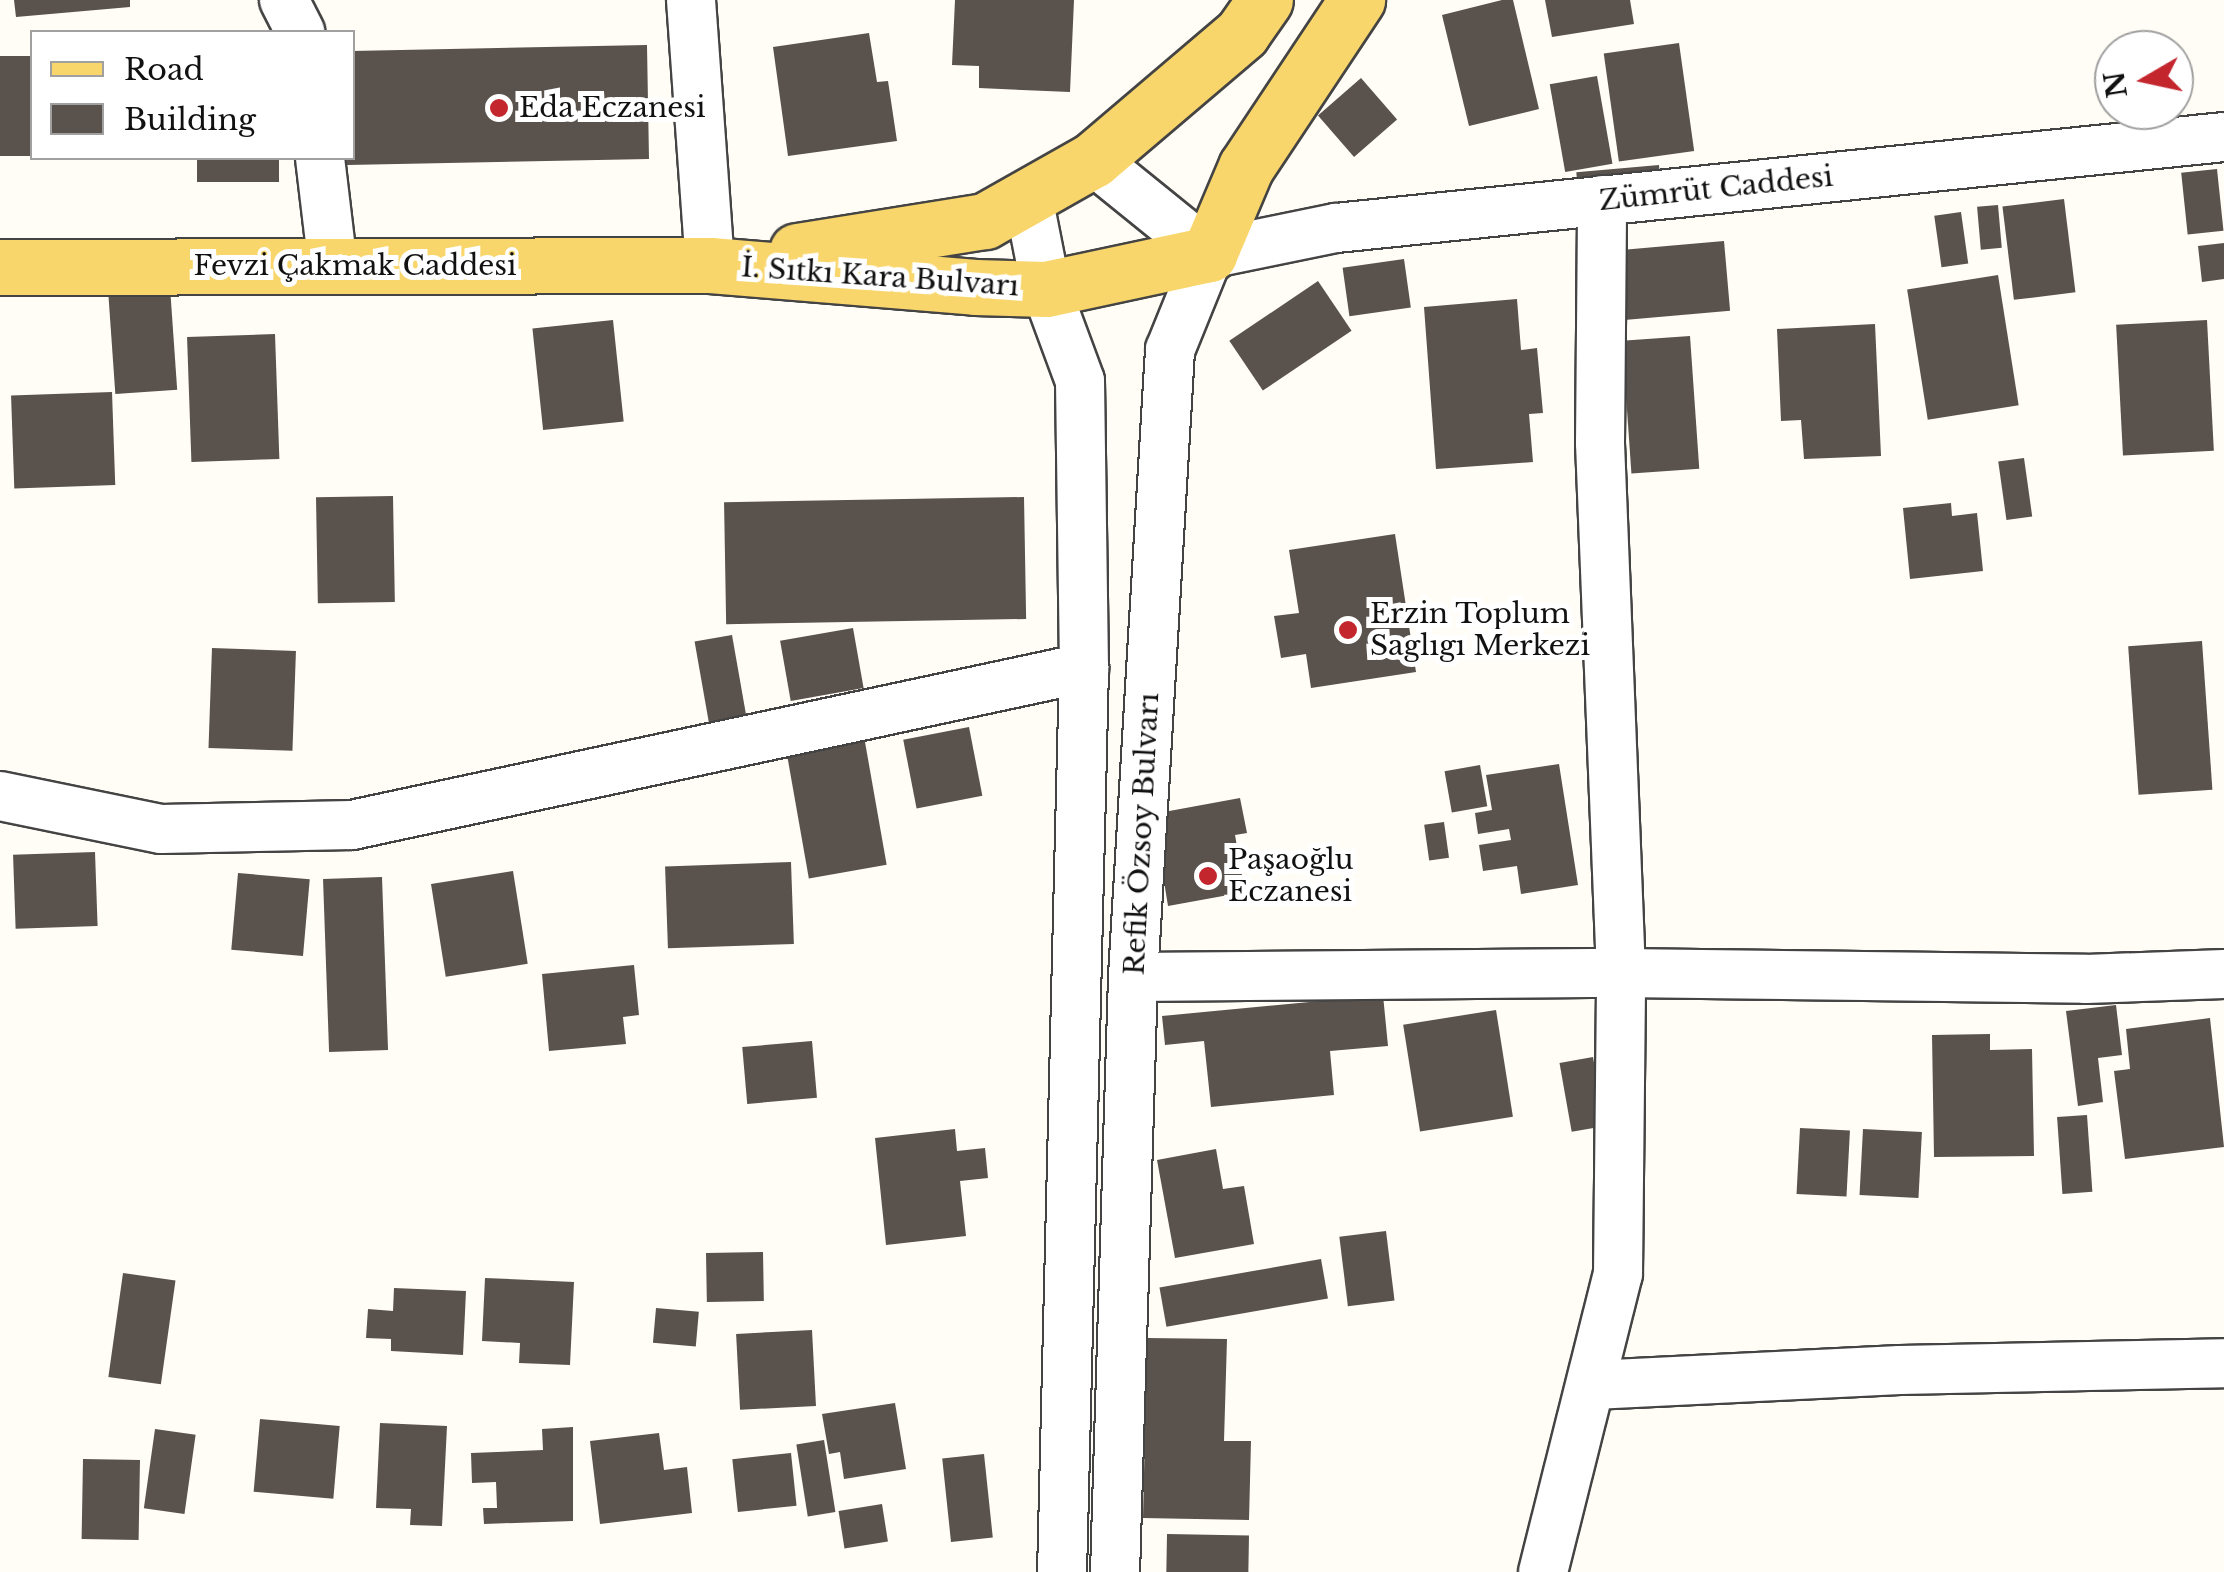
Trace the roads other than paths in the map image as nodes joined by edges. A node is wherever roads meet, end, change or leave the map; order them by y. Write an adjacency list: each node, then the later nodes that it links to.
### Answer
1 (284, 0): 5 (street)
2 (691, 0): 12 (street)
3 (1266, 0): 8 (main road, İ. Sıtkı Kara Bulvarı)
4 (1357, 0): 11 (main road)
5 (299, 30)
6 (2224, 137): 10 (street, Zümrüt Caddesi)
7 (320, 160): 14 (street)
8 (1094, 160): 9 (main road, İ. Sıtkı Kara Bulvarı); 11 (street)
9 (1028, 197): 12 (main road, İ. Sıtkı Kara Bulvarı); 15 (street, Refik Özsoy Bulvarı)
10 (1602, 200): 11 (street, Zümrüt Caddesi); 18 (street)
11 (1209, 254): 15 (main road, İ. Sıtkı Kara Bulvarı); 20 (street, Refik Özsoy Bulvarı)
12 (710, 265): 14 (main road, Fevzi Çakmak Caddesi); 15 (main road, İ. Sıtkı Kara Bulvarı)
13 (0, 267): 14 (main road, Fevzi Çakmak Caddesi)
14 (333, 267)
15 (1046, 288): 16 (street, Refik Özsoy Bulvarı)
16 (1084, 668): 17 (street); 23 (street, Refik Özsoy Bulvarı)
17 (0, 796)
18 (1621, 973): 19 (street); 20 (street); 22 (street)
19 (2224, 974)
20 (1133, 976): 24 (street, Refik Özsoy Bulvarı)
21 (2224, 1362): 22 (street)
22 (1593, 1385): 25 (street)
23 (1062, 1572)
24 (1115, 1572)
25 (1543, 1572)

